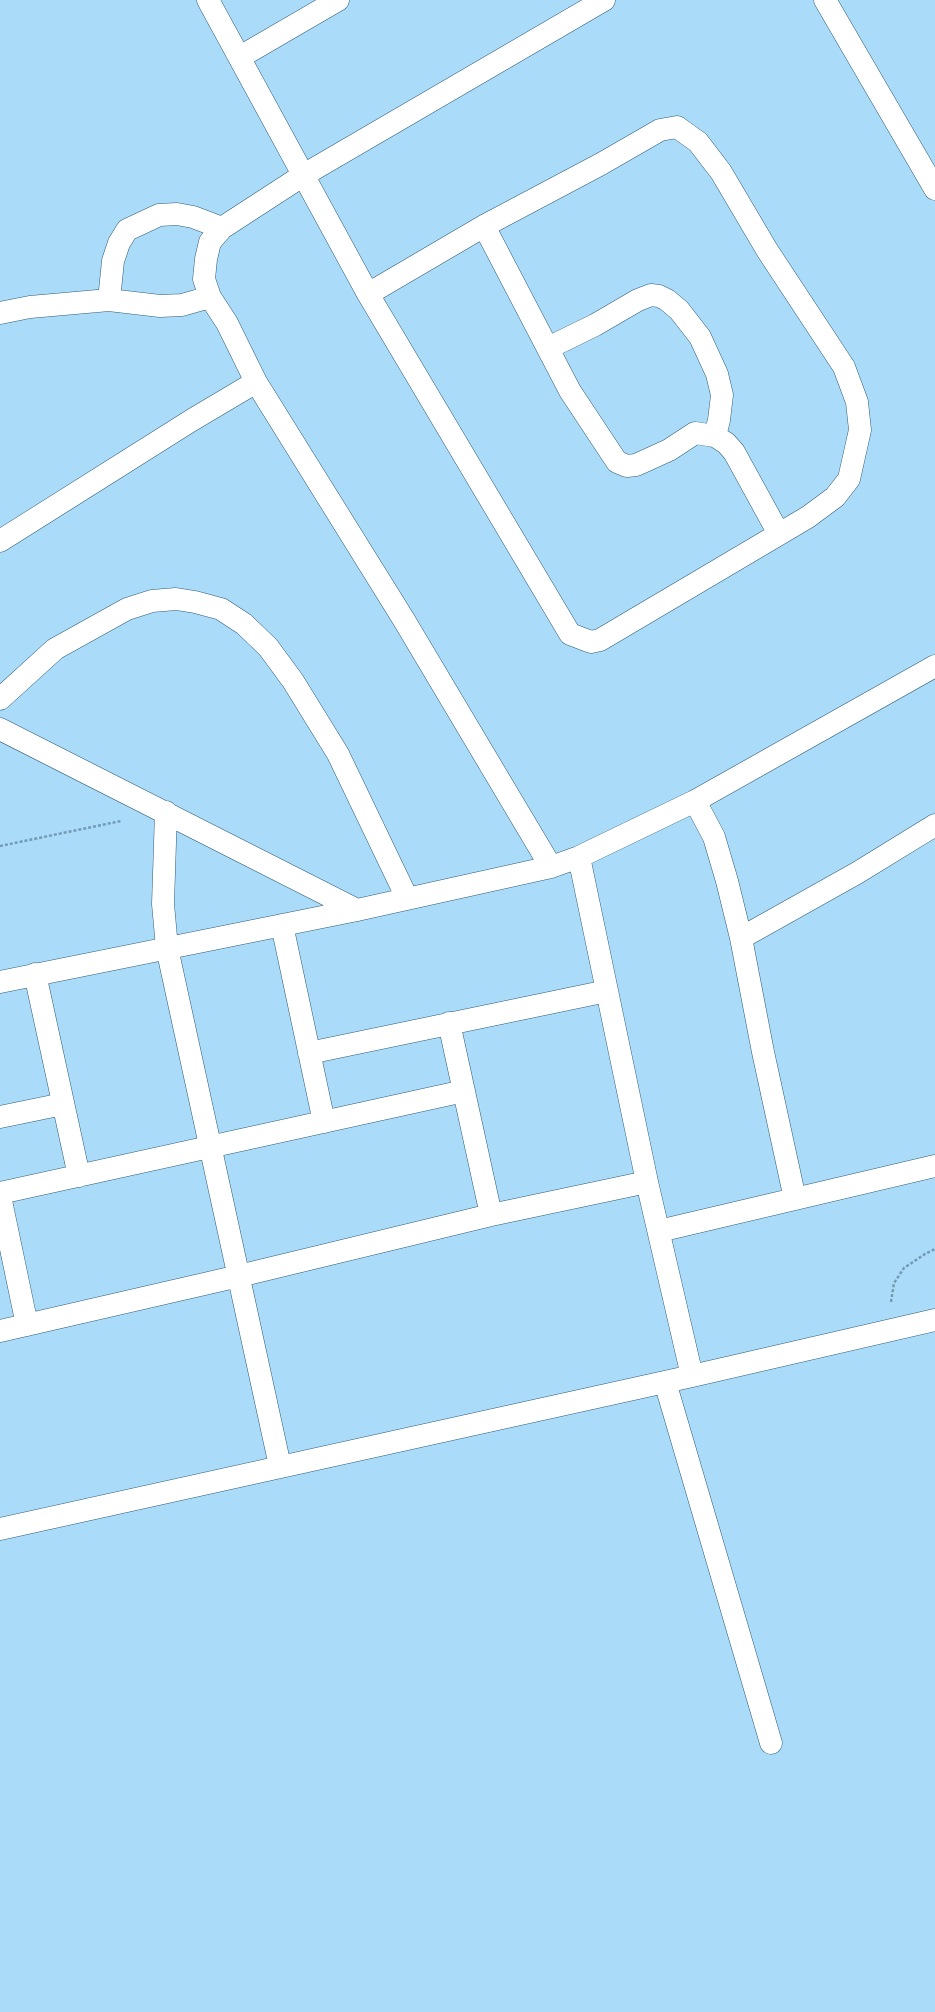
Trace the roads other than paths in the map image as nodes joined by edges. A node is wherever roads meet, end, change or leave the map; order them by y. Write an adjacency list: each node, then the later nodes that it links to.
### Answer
1 (208, 0): 5 (street)
2 (338, 0): 5 (street)
3 (604, 0): 6 (street)
4 (826, 0): 7 (street)
5 (240, 57): 6 (street)
6 (302, 176): 9 (street); 10 (street)
7 (935, 189)
8 (484, 226): 10 (street); 14 (street); 17 (street)
9 (222, 228): 11 (street); 12 (street)
10 (368, 294): 17 (street)
11 (210, 297): 12 (street); 15 (street)
12 (109, 300): 13 (street)
13 (0, 313)
14 (548, 348): 16 (street); 16 (street)
15 (256, 382): 18 (street); 26 (street)
16 (715, 436): 17 (street)
17 (779, 534)
18 (0, 541)
19 (935, 666): 22 (street)
20 (0, 699): 27 (street)
21 (0, 729): 23 (street)
22 (695, 801): 25 (street); 30 (street)
23 (166, 812): 28 (street); 31 (street)
24 (935, 825): 30 (street)
25 (579, 857): 26 (street); 34 (street)
26 (551, 867): 27 (street)
27 (407, 898): 28 (street)
28 (357, 910): 29 (street)
29 (282, 925): 31 (street); 36 (street)
30 (741, 938): 47 (street)
31 (167, 948): 32 (street); 41 (street)
32 (35, 974): 33 (street); 38 (street)
33 (0, 982)
34 (607, 991): 35 (street); 44 (street)
35 (449, 1024): 36 (street); 37 (street)
36 (309, 1052): 40 (street)
37 (464, 1091): 40 (street); 48 (street)
38 (63, 1104): 39 (street); 43 (street)
39 (0, 1117)
40 (324, 1122): 41 (street)
41 (211, 1146): 43 (street); 50 (street)
42 (935, 1166): 47 (street)
43 (79, 1176): 45 (street)
44 (647, 1182): 48 (street); 49 (street)
45 (0, 1193)
46 (0, 1196): 52 (street)
47 (795, 1199): 49 (street)
48 (491, 1215): 50 (street)
49 (658, 1231): 54 (street)
50 (240, 1276): 52 (street); 56 (street)
51 (935, 1320): 54 (street)
52 (27, 1325): 53 (street)
53 (0, 1331)
54 (692, 1376): 55 (street)
55 (665, 1382): 56 (street); 58 (street)
56 (280, 1466): 57 (street)
57 (0, 1528)
58 (771, 1743)

